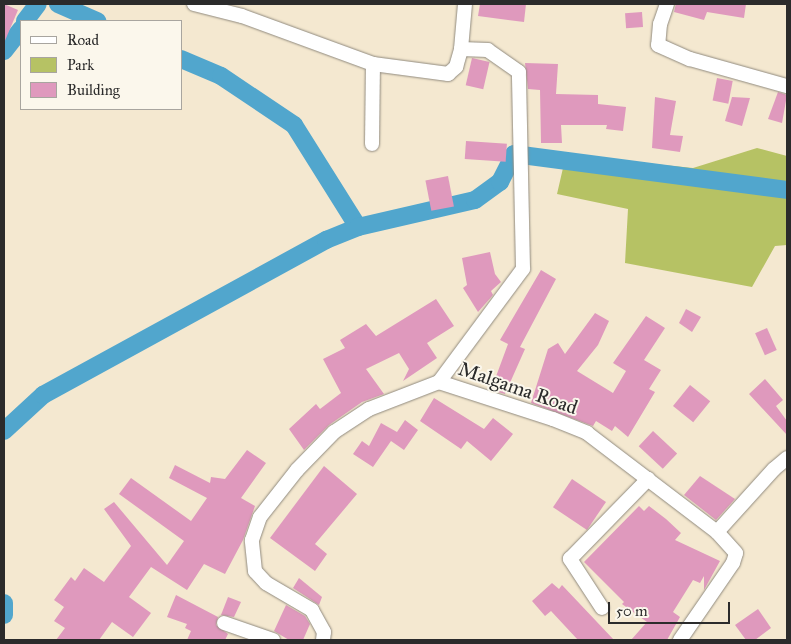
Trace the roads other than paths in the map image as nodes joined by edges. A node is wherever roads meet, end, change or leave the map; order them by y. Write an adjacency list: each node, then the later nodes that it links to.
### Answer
1 (194, 4): 5 (street)
2 (465, 4): 4 (street)
3 (667, 4): 6 (street)
4 (461, 49): 5 (street); 8 (street)
5 (372, 64): 7 (street)
6 (787, 86)
7 (372, 144)
8 (439, 382): 10 (street, Malgama Road); 15 (street, Malgama Road)
9 (787, 458): 11 (street)
10 (648, 478): 11 (street, Malgama Road); 12 (street)
11 (717, 532): 16 (street, Malgama Road)
12 (602, 608)
13 (224, 623): 14 (street)
14 (273, 640)
15 (323, 640)
16 (680, 640)

